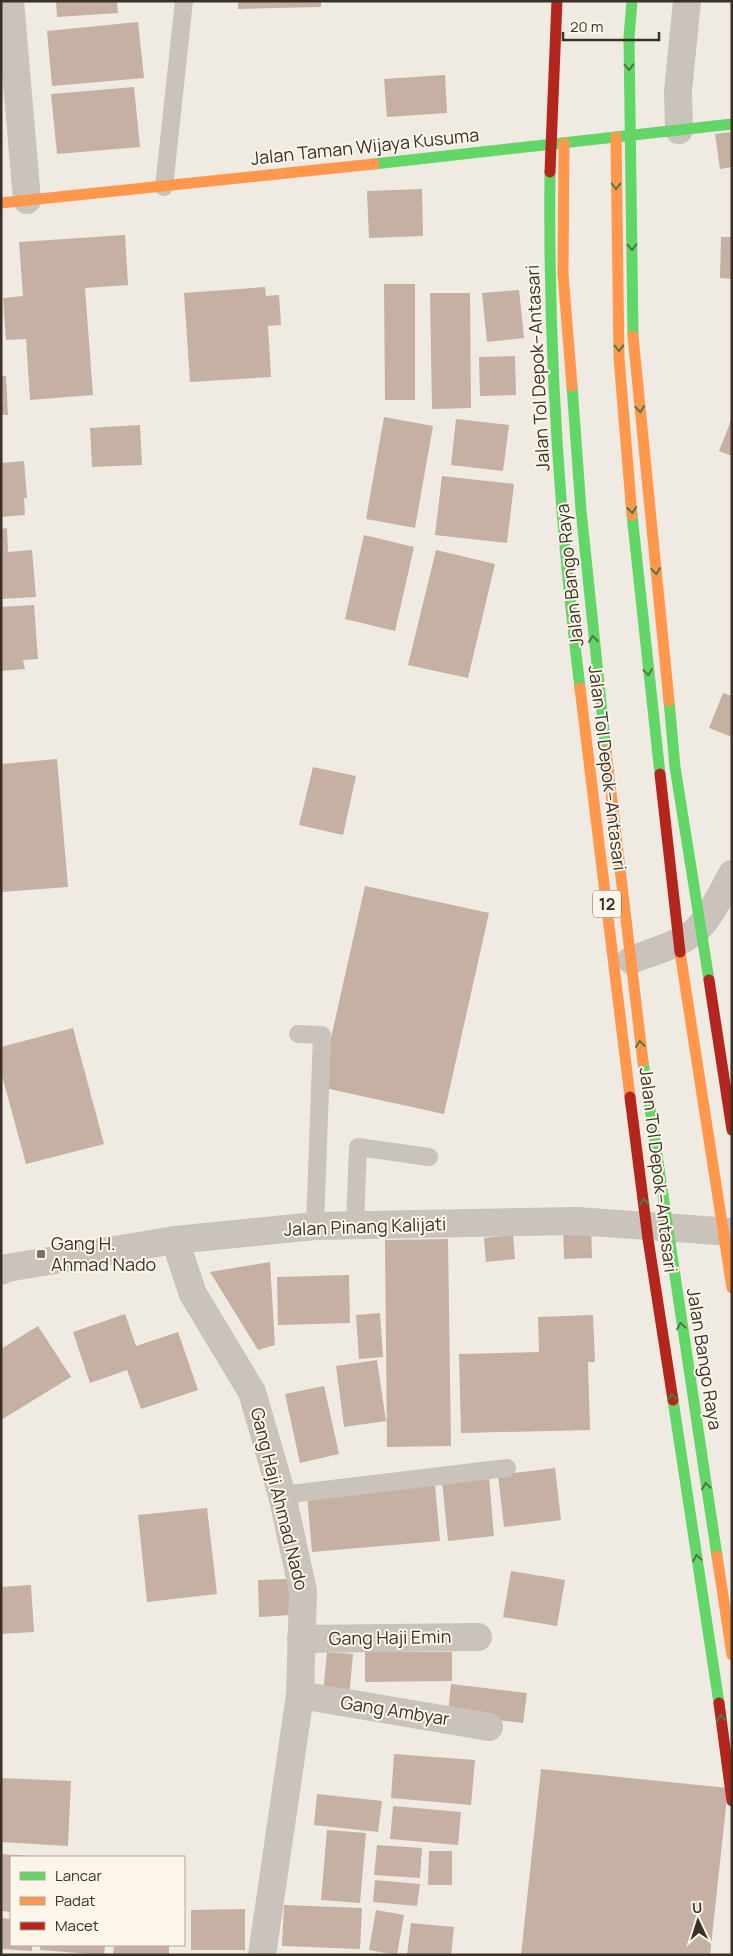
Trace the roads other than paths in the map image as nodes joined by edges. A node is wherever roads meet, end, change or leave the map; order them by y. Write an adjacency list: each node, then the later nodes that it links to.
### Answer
1 (10, 1): 11 (street)
2 (184, 1): 10 (lane)
3 (557, 1): 32 (main road, Jalan Tol Depok–Antasari / 12, one-way to 3)
4 (632, 1): 16 (main road, one-way to 16)
5 (687, 1): 7 (street)
6 (732, 124): 7 (main road, Jalan Taman Wijaya Kusuma)
7 (679, 130): 8 (main road, Jalan Taman Wijaya Kusuma)
8 (616, 137): 9 (main road, Jalan Taman Wijaya Kusuma); 13 (main road, one-way to 13)
9 (564, 143): 10 (main road, Jalan Taman Wijaya Kusuma); 14 (main road, Jalan Bango Raya, one-way to 9)
10 (164, 187): 11 (main road, Jalan Taman Wijaya Kusuma)
11 (14, 201)
12 (732, 874): 13 (street)
13 (679, 941): 14 (street); 21 (main road)
14 (631, 960): 20 (main road, Jalan Bango Raya, one-way to 14)
15 (298, 1034): 19 (lane)
16 (732, 1130)
17 (429, 1157): 18 (lane)
18 (355, 1224): 19 (street, Jalan Pinang Kalijati); 20 (street, Jalan Pinang Kalijati)
19 (315, 1226): 22 (street, Jalan Pinang Kalijati)
20 (667, 1227): 21 (street, Jalan Pinang Kalijati); 29 (main road, Jalan Bango Raya, one-way to 20)
21 (728, 1232): 24 (main road)
22 (175, 1240): 23 (street, Jalan Pinang Kalijati); 26 (street, Gang Haji Ahmad Nado)
23 (1, 1271)
24 (732, 1288)
25 (507, 1468): 26 (lane)
26 (282, 1495): 28 (street, Gang Haji Ahmad Nado)
27 (478, 1637): 28 (street, Gang Haji Emin)
28 (301, 1639): 30 (street, Gang Haji Ahmad Nado)
29 (732, 1656)
30 (300, 1695): 31 (street, Gang Ambyar); 33 (street, Gang Haji Ahmad Nado)
31 (490, 1727)
32 (732, 1802)
33 (262, 1955)

